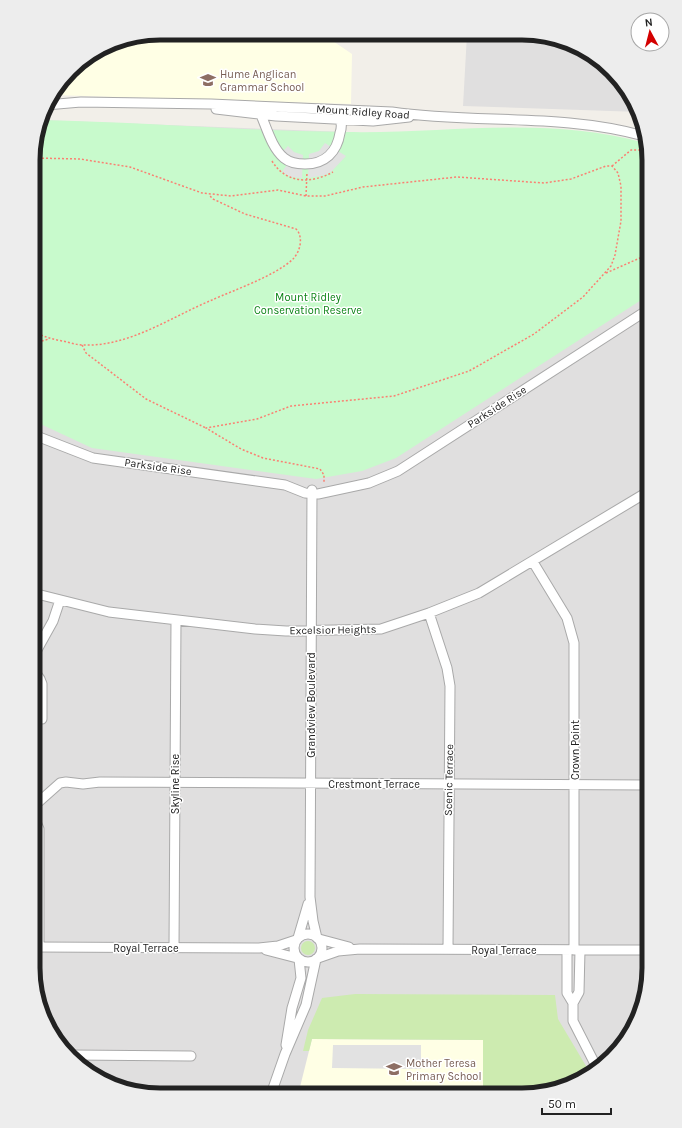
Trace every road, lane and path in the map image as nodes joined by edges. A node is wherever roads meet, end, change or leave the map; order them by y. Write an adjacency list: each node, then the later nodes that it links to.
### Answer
1 (56, 100): 2 (street, Mount Ridley Road)
2 (81, 102): 3 (street, Mount Ridley Road); 4 (street, Mount Ridley Road)
3 (54, 104)
4 (175, 104): 5 (street, Mount Ridley Road); 6 (street)
5 (332, 109): 7 (street, Mount Ridley Road); 8 (street)
6 (261, 115): 8 (street); 8 (street)
7 (418, 116): 8 (street); 9 (street, Mount Ridley Road)
8 (340, 119)
9 (639, 135)
10 (641, 150): 12 (path)
11 (40, 158): 14 (path)
12 (612, 166): 15 (path); 17 (path)
13 (306, 170): 15 (path)
14 (209, 194): 15 (path); 22 (path)
15 (306, 196)
16 (642, 257): 17 (path)
17 (606, 273): 23 (path)
18 (642, 314): 26 (street, Parkside Rise)
19 (40, 334): 20 (path)
20 (48, 339): 21 (path); 22 (path)
21 (40, 341)
22 (82, 345): 23 (path)
23 (206, 428): 25 (path)
24 (40, 436): 27 (street, Parkside Rise)
25 (324, 487): 26 (street, Parkside Rise); 27 (street, Parkside Rise)
26 (337, 488): 27 (street, Parkside Rise)
27 (312, 491): 34 (street, Grandview Boulevard)
28 (642, 496): 29 (street, Excelsior Heights)
29 (533, 562): 32 (street, Excelsior Heights); 41 (street, Crown Point)
30 (40, 595): 31 (street, Excelsior Heights)
31 (60, 600): 33 (street, Excelsior Heights); 35 (street)
32 (430, 613): 34 (street, Excelsior Heights); 40 (street, Scenic Terrace)
33 (176, 620): 34 (street, Excelsior Heights); 38 (street, Skyline Rise)
34 (311, 631): 39 (street, Grandview Boulevard)
35 (40, 644)
36 (40, 679): 37 (street)
37 (42, 719)
38 (174, 783): 39 (street, Crestmont Terrace); 43 (street, Crestmont Terrace); 48 (street, Skyline Rise)
39 (311, 784): 40 (street, Crestmont Terrace); 44 (street, Grandview Boulevard)
40 (448, 785): 41 (street, Crestmont Terrace); 51 (street, Scenic Terrace)
41 (575, 785): 42 (street, Crestmont Terrace); 52 (street, Crown Point)
42 (642, 786)
43 (40, 801)
44 (310, 897): 45 (street, Grandview Boulevard); 46 (street, Grandview Boulevard)
45 (318, 938): 46 (street); 50 (street, Royal Terrace); 55 (street)
46 (297, 939): 49 (street, Royal Terrace); 54 (street)
47 (40, 947): 48 (street, Royal Terrace)
48 (174, 948): 49 (street, Royal Terrace)
49 (259, 948): 54 (street, Royal Terrace)
50 (360, 949): 51 (street, Royal Terrace); 55 (street, Royal Terrace)
51 (448, 949): 52 (street, Royal Terrace)
52 (574, 950): 53 (street, Royal Terrace); 59 (street, Crown Point)
53 (642, 950)
54 (298, 958): 55 (street); 56 (street)
55 (317, 959): 56 (street)
56 (285, 1054): 60 (street)
57 (77, 1055): 58 (street)
58 (191, 1056)
59 (595, 1063)
60 (273, 1088)

